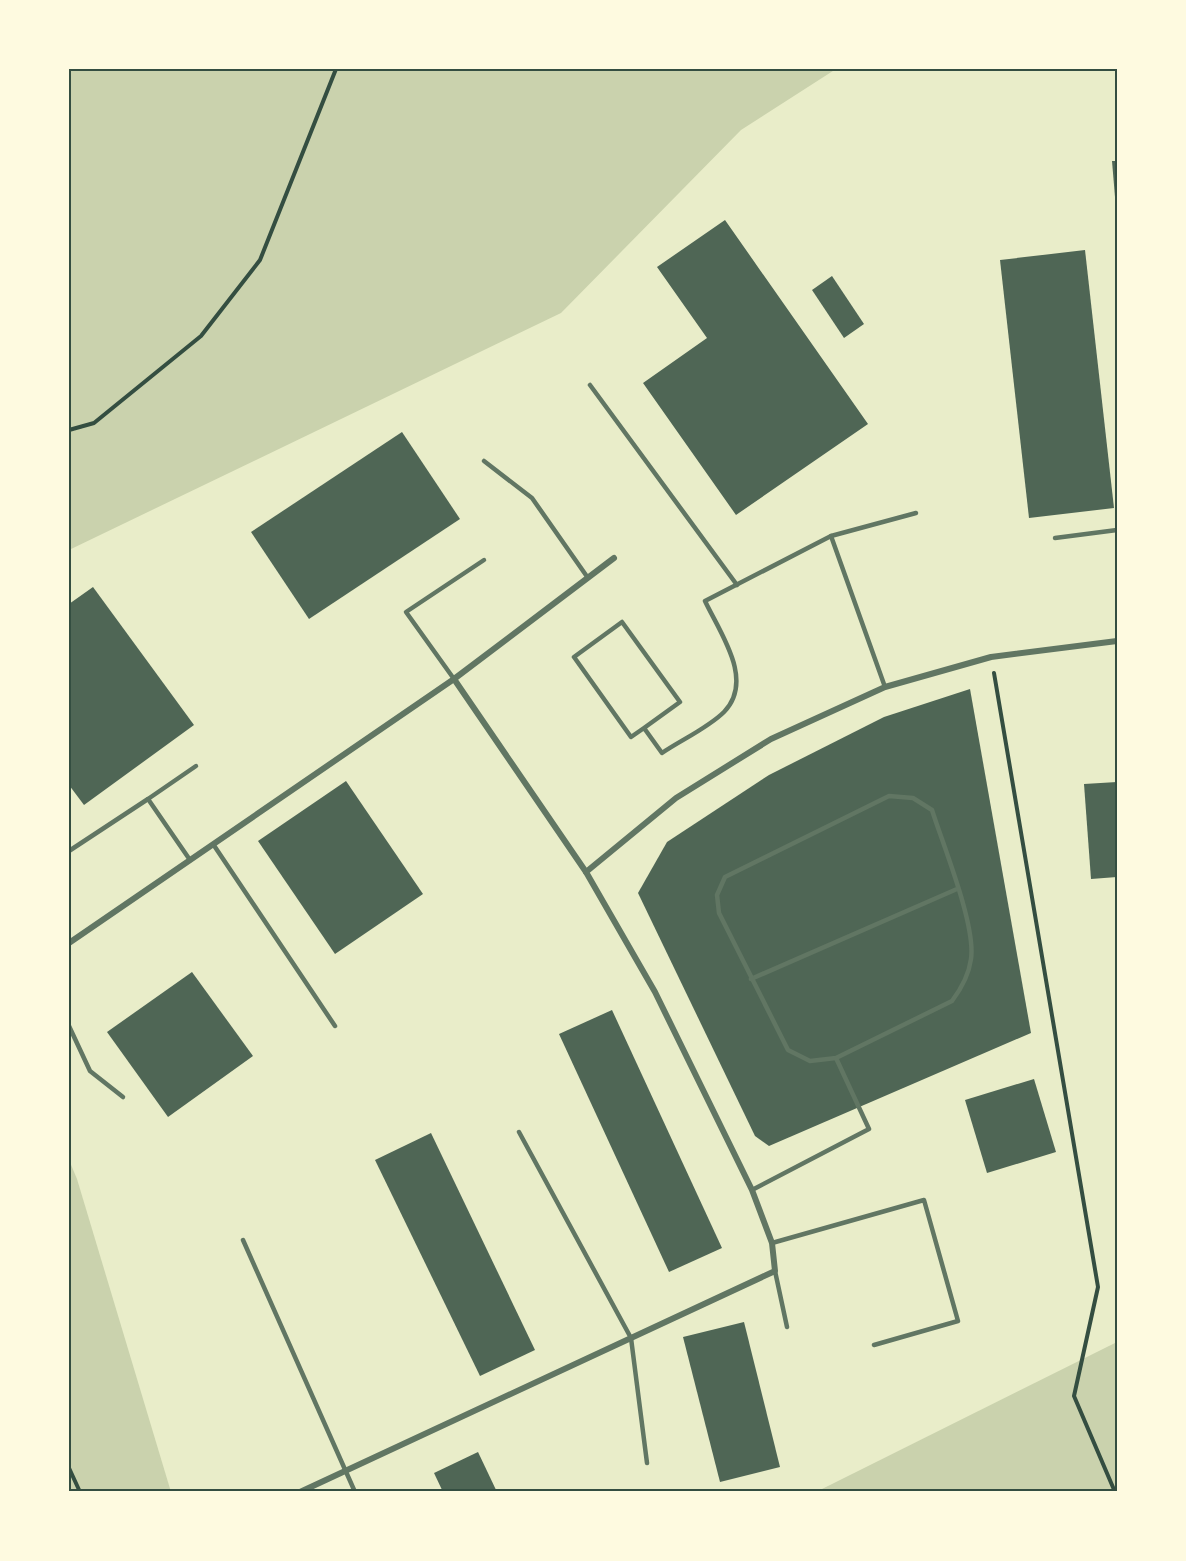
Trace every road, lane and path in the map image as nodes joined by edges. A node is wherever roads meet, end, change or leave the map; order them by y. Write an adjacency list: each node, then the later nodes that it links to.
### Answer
1 (336, 69): 3 (path)
2 (590, 385): 12 (lane)
3 (69, 430)
4 (484, 461): 11 (lane)
5 (916, 513): 7 (lane)
6 (1117, 530): 8 (lane)
7 (831, 536): 12 (lane); 16 (lane)
8 (1055, 538)
9 (614, 558): 11 (street)
10 (484, 560): 15 (lane)
11 (588, 578): 15 (street)
12 (737, 585): 17 (lane)
13 (1117, 641): 14 (street)
14 (992, 657): 16 (street); 45 (path)
15 (454, 679): 20 (street); 23 (street)
16 (885, 687): 23 (street)
17 (644, 728): 17 (lane)
18 (196, 766): 19 (lane)
19 (148, 799): 21 (lane); 22 (lane)
20 (213, 844): 22 (street); 28 (lane)
21 (69, 850)
22 (190, 860): 25 (street)
23 (586, 872): 32 (street)
24 (957, 890): 26 (lane); 26 (lane); 29 (lane)
25 (69, 943)
26 (751, 978): 29 (lane)
27 (69, 1026): 30 (lane)
28 (335, 1026)
29 (836, 1058): 32 (lane)
30 (123, 1097)
31 (519, 1132): 37 (lane)
32 (752, 1190): 34 (street)
33 (243, 1240): 41 (lane)
34 (772, 1243): 35 (street); 38 (lane)
35 (776, 1271): 36 (lane); 37 (street)
36 (787, 1327)
37 (631, 1338): 39 (lane); 41 (street)
38 (874, 1345)
39 (647, 1463)
40 (69, 1468): 42 (path)
41 (347, 1470): 43 (street); 44 (lane)
42 (80, 1492)
43 (300, 1492)
44 (355, 1492)
45 (1115, 1492)

